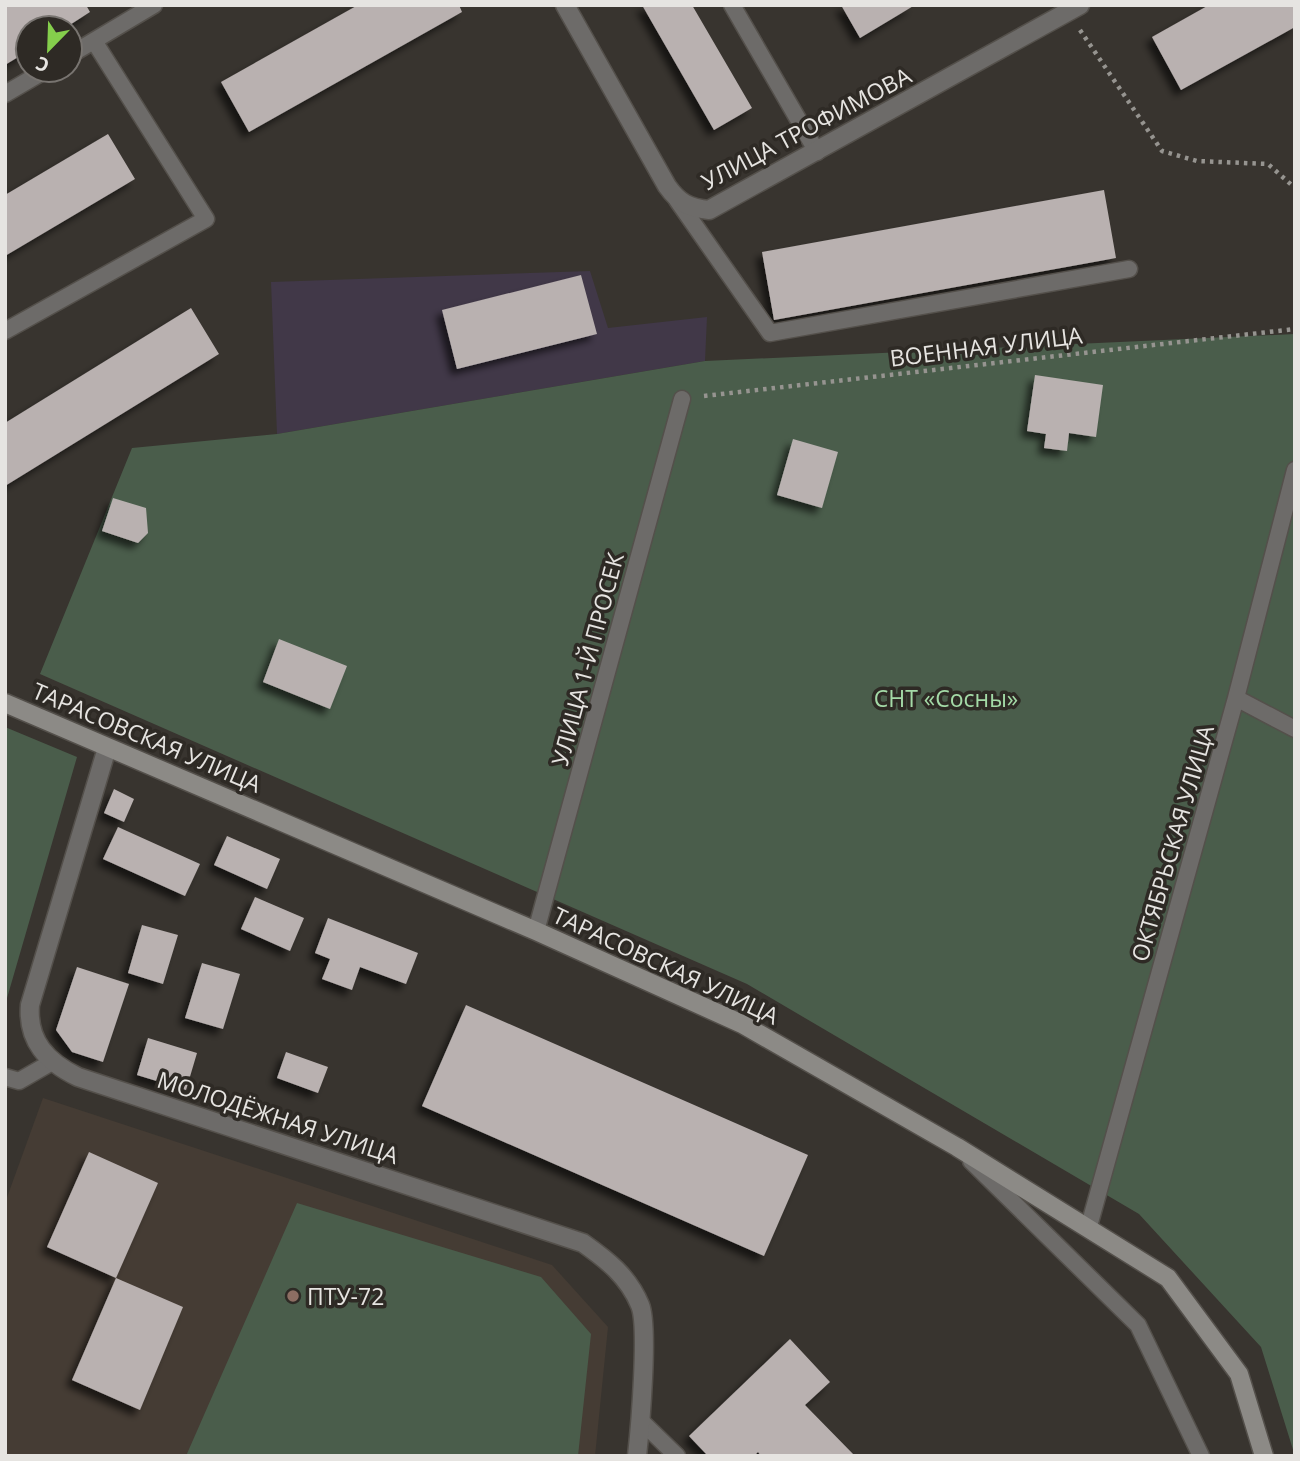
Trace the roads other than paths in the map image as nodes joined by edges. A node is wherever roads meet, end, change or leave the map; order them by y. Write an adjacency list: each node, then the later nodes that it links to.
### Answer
1 (154, 5): 5 (lane)
2 (565, 5): 10 (street, УЛИЦА ТРОФИМОВА)
3 (733, 5): 9 (lane)
4 (1074, 8): 9 (street, УЛИЦА ТРОФИМОВА)
5 (94, 41): 6 (lane); 12 (lane)
6 (84, 47)
7 (22, 84): 8 (lane)
8 (5, 94)
9 (817, 152): 10 (street, УЛИЦА ТРОФИМОВА)
10 (677, 200): 11 (lane)
11 (1129, 269)
12 (5, 331)
13 (682, 398): 19 (lane, УЛИЦА 1-Й ПРОСЕК)
14 (1295, 470): 15 (lane, ОКТЯБРЬСКАЯ УЛИЦА)
15 (1236, 698): 17 (lane); 23 (lane, ОКТЯБРЬСКАЯ УЛИЦА)
16 (5, 703): 18 (street, ТАРАСОВСКАЯ УЛИЦА)
17 (1295, 729)
18 (107, 748): 19 (street, ТАРАСОВСКАЯ УЛИЦА); 20 (street, МОЛОДЁЖНАЯ УЛИЦА)
19 (536, 931): 22 (street, ТАРАСОВСКАЯ УЛИЦА)
20 (52, 1062): 21 (lane); 24 (street, МОЛОДЁЖНАЯ УЛИЦА)
21 (5, 1077)
22 (957, 1147): 23 (street, ТАРАСОВСКАЯ УЛИЦА); 27 (lane)
23 (1089, 1226): 28 (street, ТАРАСОВСКАЯ УЛИЦА)
24 (641, 1421): 25 (street, МОЛОДЁЖНАЯ УЛИЦА); 26 (lane)
25 (637, 1456)
26 (677, 1456)
27 (1201, 1456)
28 (1264, 1456)

